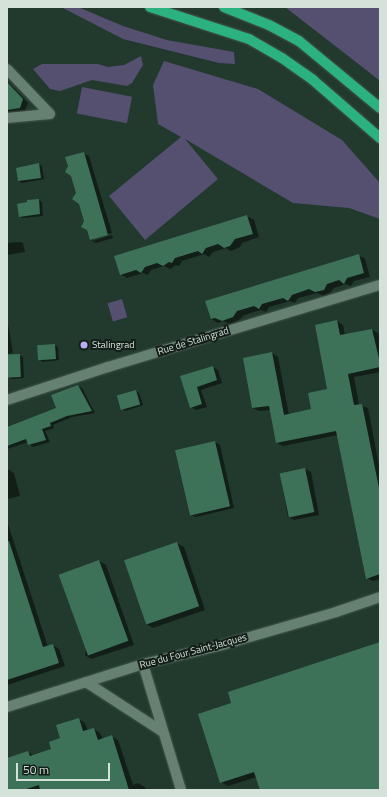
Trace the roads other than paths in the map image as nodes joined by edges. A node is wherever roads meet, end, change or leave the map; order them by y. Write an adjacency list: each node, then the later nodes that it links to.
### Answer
1 (150, 7): 6 (main road)
2 (224, 7): 4 (main road)
3 (7, 69): 5 (street)
4 (380, 108)
5 (7, 118)
6 (380, 138)
7 (380, 285): 8 (street, Rue de Stalingrad)
8 (7, 400)
9 (380, 598): 10 (street, Rue du Four Saint-Jacques)
10 (143, 664): 11 (street, Rue du Four Saint-Jacques); 13 (street)
11 (86, 682): 12 (street, Rue du Four Saint-Jacques); 13 (street)
12 (7, 707)
13 (163, 732): 14 (street)
14 (181, 790)

